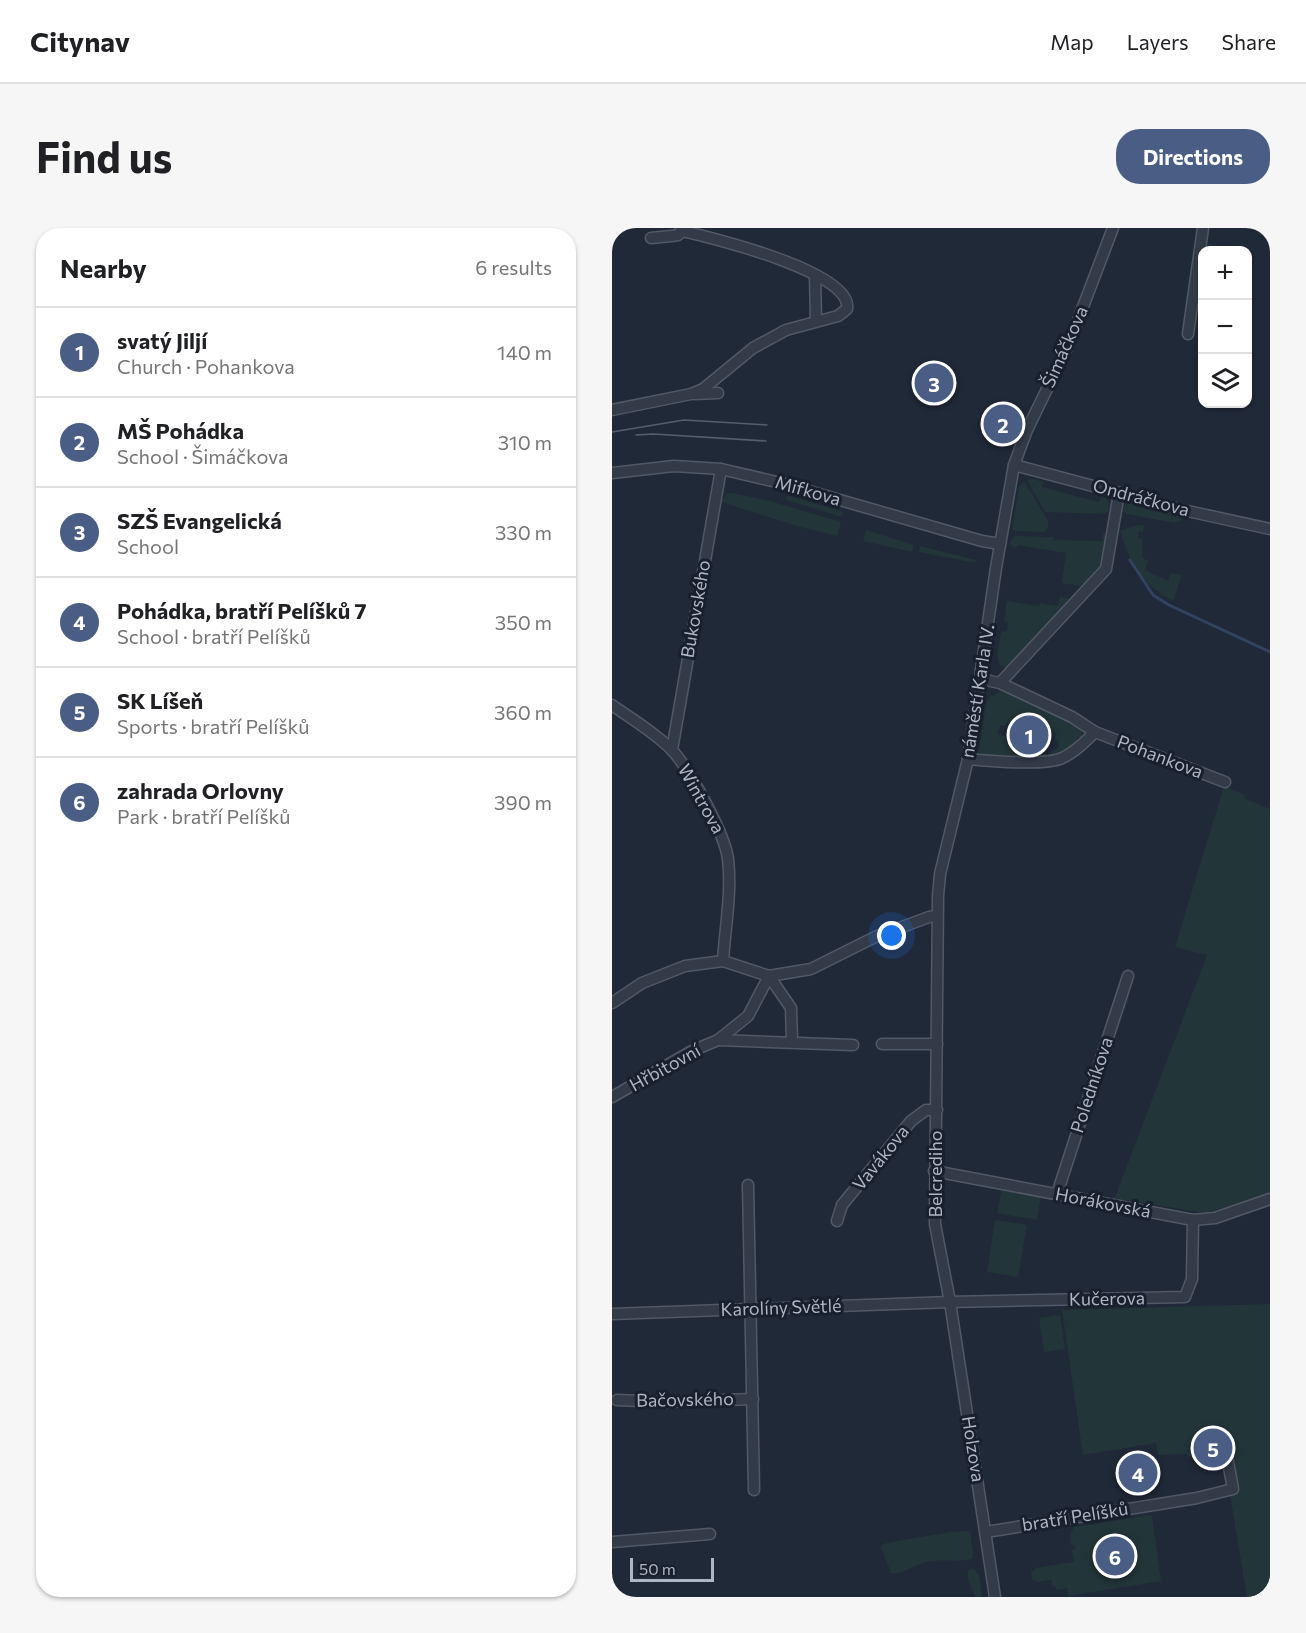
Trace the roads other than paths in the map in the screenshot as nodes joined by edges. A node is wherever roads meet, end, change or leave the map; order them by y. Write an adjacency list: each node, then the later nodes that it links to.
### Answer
1 (1113, 228): 11 (street, Šimáčkova)
2 (1203, 228): 7 (street)
3 (682, 229): 4 (street); 5 (street)
4 (651, 238)
5 (815, 275): 6 (street); 6 (street)
6 (816, 321): 9 (street)
7 (1188, 334)
8 (718, 393): 9 (street)
9 (691, 394): 10 (street)
10 (612, 410)
11 (1014, 465): 14 (street, Ondráčkova); 16 (street, náměstí Karla IV.)
12 (721, 469): 13 (street, Mifkova); 16 (street, Mifkova); 21 (street, Bukovského)
13 (612, 473)
14 (1119, 493): 15 (street, Ondráčkova); 18 (street, náměstí Karla IV.)
15 (1270, 529)
16 (1000, 544): 17 (street, náměstí Karla IV.)
17 (980, 679): 18 (street, Pohankova); 22 (street, náměstí Karla IV.)
18 (1000, 684): 20 (street, Pohankova)
19 (612, 705): 21 (street, Wintrova)
20 (1095, 732): 22 (street, Pohankova); 23 (street, Pohankova)
21 (672, 750): 25 (street, Wintrova)
22 (968, 759): 24 (street, náměstí Karla IV.)
23 (1225, 782)
24 (937, 916): 26 (street); 32 (street, Belcrediho)
25 (723, 961): 26 (street); 28 (street)
26 (769, 976): 29 (street, Hřbitovní); 30 (street)
27 (1128, 976): 38 (street, Poledníkova)
28 (612, 1003)
29 (718, 1040): 30 (street, Hřbitovní); 34 (street, Hřbitovní)
30 (792, 1041): 33 (street, Hřbitovní)
31 (882, 1044): 32 (street)
32 (937, 1044): 35 (street, Belcrediho)
33 (853, 1045)
34 (612, 1097)
35 (937, 1110): 36 (street, Belcrediho); 41 (street, Vavákova)
36 (934, 1171): 38 (street, Horákovská); 42 (street, Belcrediho)
37 (748, 1185): 43 (street, Bačovského)
38 (1057, 1194): 40 (street, Horákovská)
39 (1270, 1199): 40 (street, Horákovská)
40 (1193, 1220): 42 (street, Kučerova)
41 (837, 1221)
42 (950, 1302): 43 (street, Karolíny Světlé); 49 (street, Holzova)
43 (751, 1310): 44 (street, Karolíny Světlé); 46 (street, Bačovského)
44 (612, 1314)
45 (617, 1400): 46 (street, Bačovského)
46 (753, 1400): 48 (street, Bačovského)
47 (1226, 1451): 49 (street, bratří Pelíšků)
48 (754, 1490)
49 (986, 1532): 52 (street, Holzova)
50 (710, 1534): 51 (street)
51 (612, 1542)
52 (995, 1597)

